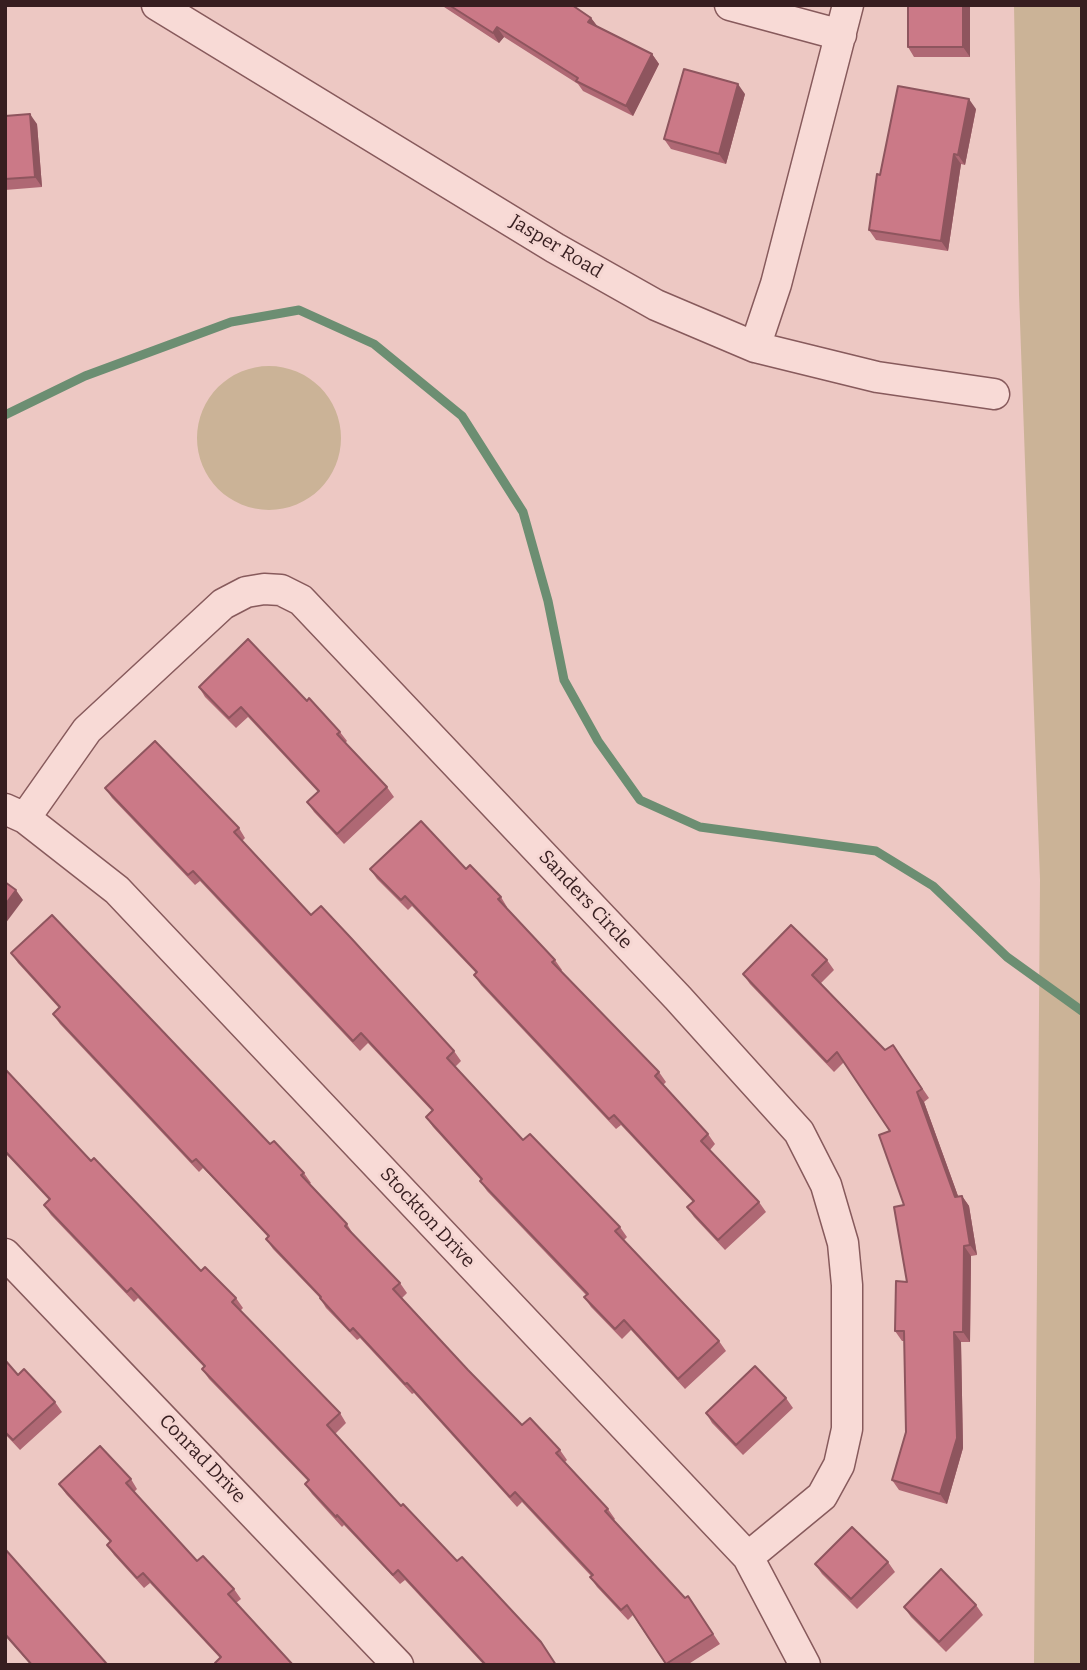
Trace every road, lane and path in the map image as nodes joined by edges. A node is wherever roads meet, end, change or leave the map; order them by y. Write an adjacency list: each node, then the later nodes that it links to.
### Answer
1 (157, 5): 5 (street, Jasper Road)
2 (730, 5): 4 (street)
3 (848, 5): 4 (street)
4 (841, 35): 5 (street)
5 (755, 347): 6 (street, Jasper Road)
6 (994, 394)
7 (15, 814): 9 (street, Stockton Drive); 9 (street, Sanders Circle)
8 (5, 1254): 10 (street, Conrad Drive)
9 (748, 1557): 11 (street, Stockton Drive)
10 (398, 1665)
11 (806, 1665)

